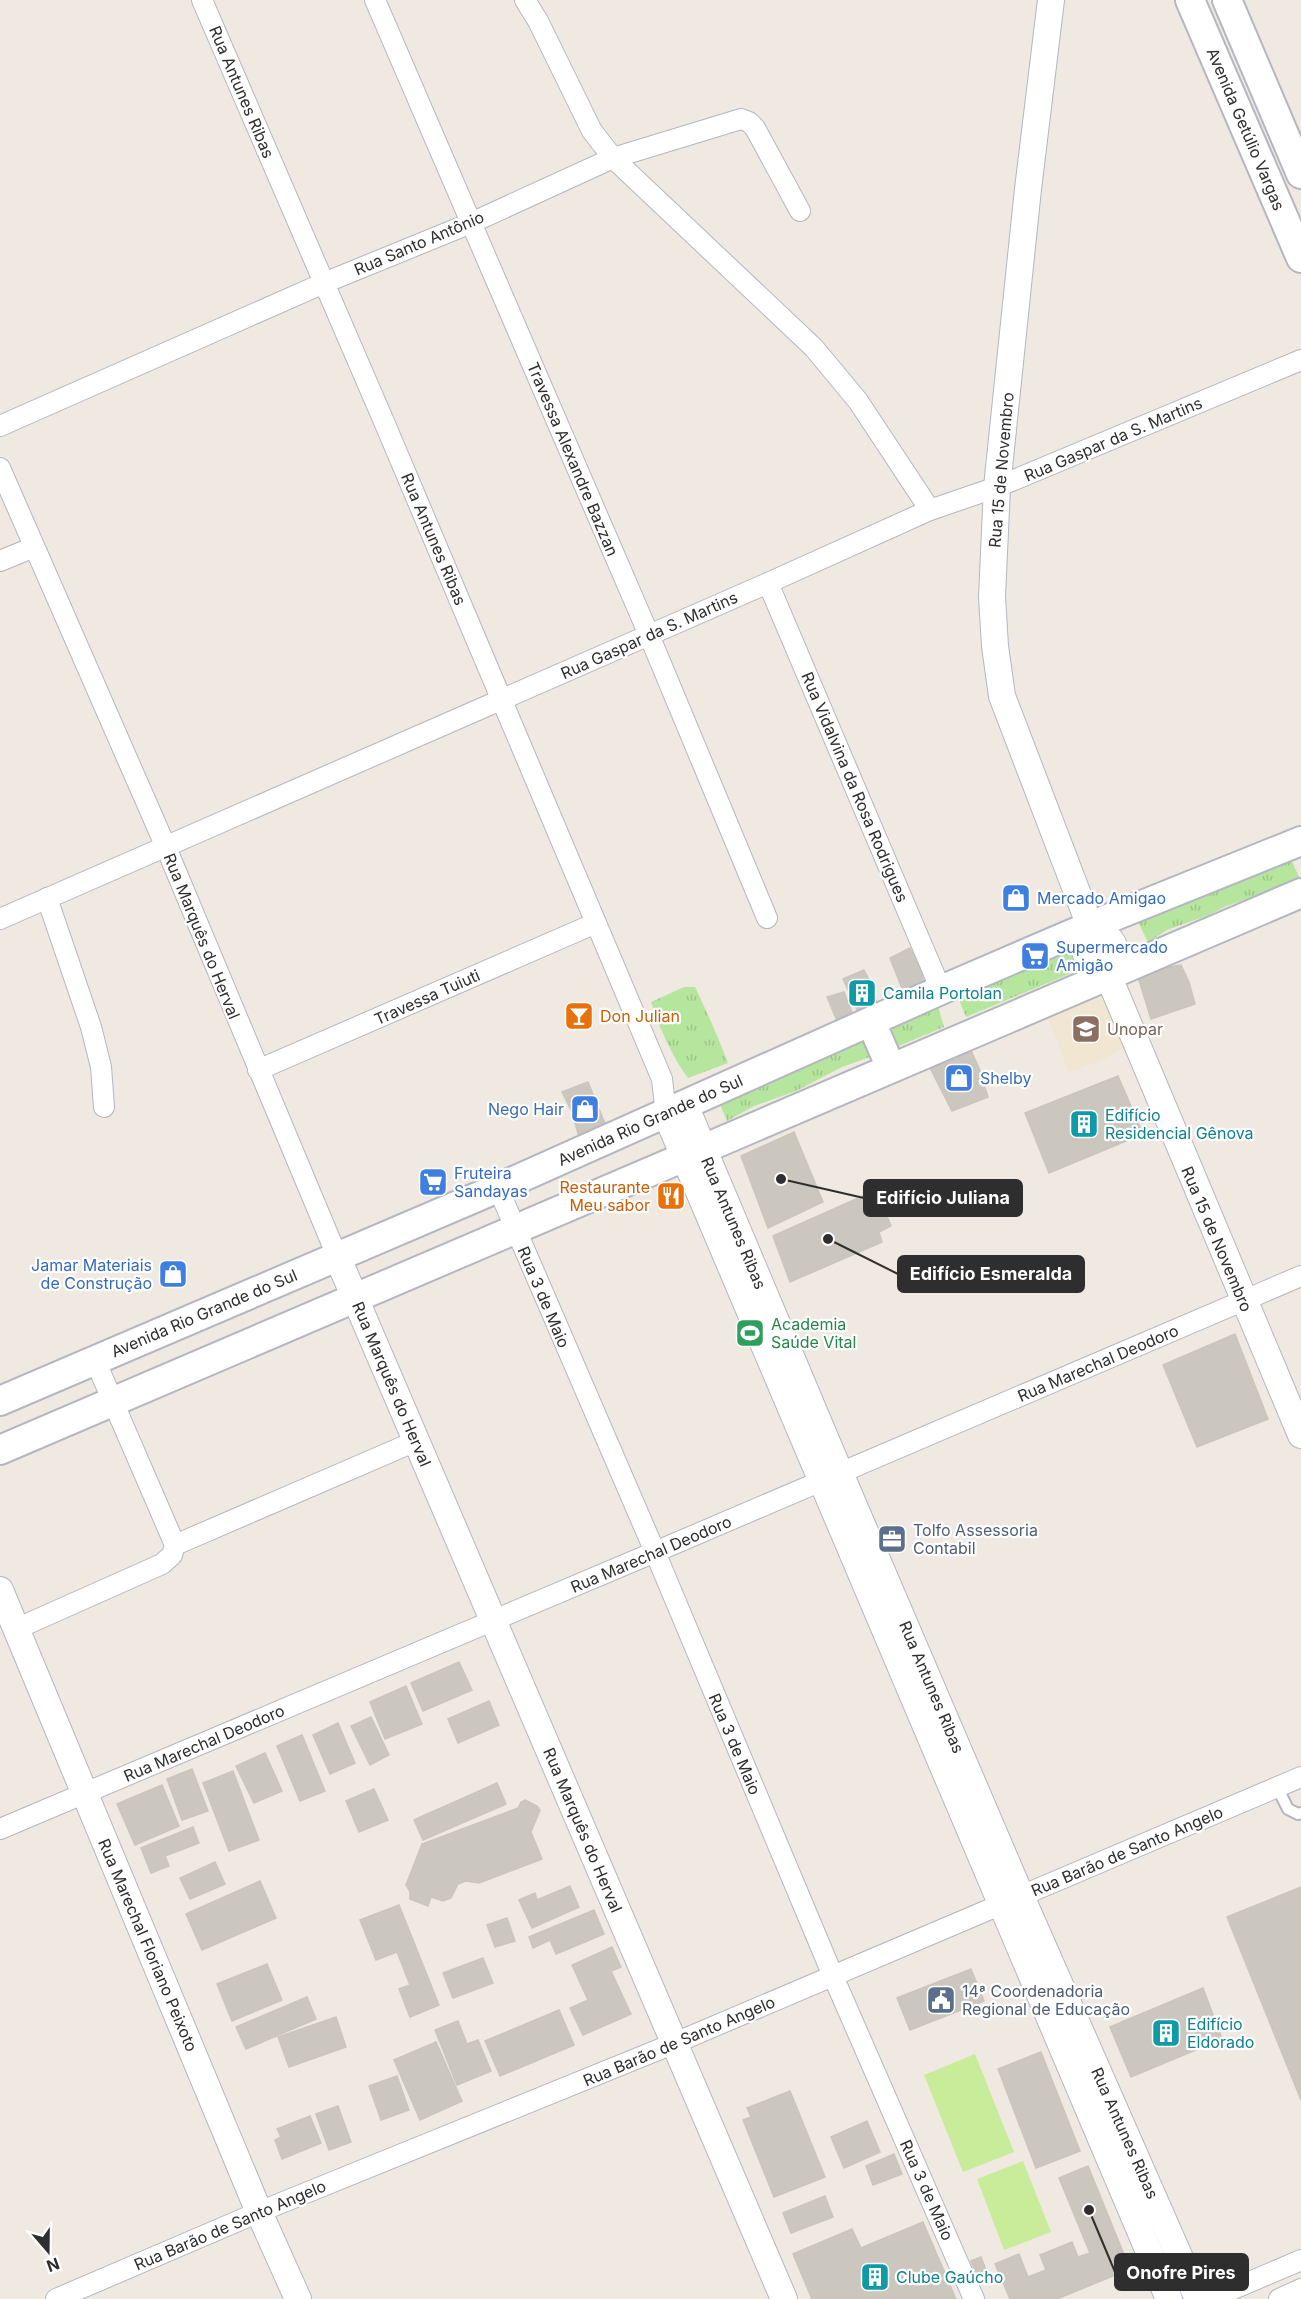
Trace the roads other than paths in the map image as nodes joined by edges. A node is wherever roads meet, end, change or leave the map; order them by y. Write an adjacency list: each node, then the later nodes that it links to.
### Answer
1 (202, 0): 13 (street, Rua Antunes Ribas)
2 (375, 0): 11 (street, Travessa Alexandre Bazzan)
3 (525, 0): 7 (street)
4 (1051, 0): 17 (street, Rua 15 de Novembro)
5 (1190, 0): 9 (main road, Avenida Getúlio Vargas)
6 (1227, 0): 8 (main road, Avenida Getúlio Vargas)
7 (613, 158): 10 (street, Rua Santo Antônio); 11 (street, Rua Santo Antônio); 18 (street)
8 (1296, 163): 9 (main road)
9 (1261, 165): 12 (main road, Avenida Getúlio Vargas)
10 (800, 211)
11 (471, 223): 13 (street, Rua Santo Antônio); 22 (street, Travessa Alexandre Bazzan)
12 (1301, 258)
13 (324, 282): 15 (street, Rua Santo Antônio); 23 (street, Rua Antunes Ribas)
14 (1301, 360): 17 (street, Rua Gaspar da S. Martins)
15 (0, 426)
16 (0, 468): 19 (street, Rua Marquês do Herval)
17 (997, 487): 18 (street, Rua Gaspar da S. Martins); 31 (street, Rua 15 de Novembro)
18 (930, 510): 21 (street, Rua Gaspar da S. Martins)
19 (34, 547): 20 (street); 24 (street, Rua Marquês do Herval)
20 (0, 561)
21 (768, 583): 22 (street, Rua Gaspar da S. Martins); 33 (street, Rua Vidalvina da Rosa Rodrigues)
22 (649, 635): 23 (street, Rua Gaspar da S. Martins); 28 (street, Travessa Alexandre Bazzan)
23 (501, 700): 24 (street, Rua Gaspar da S. Martins); 30 (street, Rua Antunes Ribas)
24 (165, 845): 27 (street, Rua Gaspar da S. Martins); 36 (street, Rua Marquês do Herval)
25 (1299, 846): 31 (main road, Avenida Rio Grande do Sul)
26 (1301, 893): 32 (main road)
27 (47, 898): 29 (street, Rua Gaspar da S. Martins); 37 (street)
28 (767, 918)
29 (0, 919)
30 (596, 923): 36 (street, Travessa Tuiuti); 38 (street, Rua Antunes Ribas)
31 (1090, 926): 32 (street, Rua 15 de Novembro); 33 (main road, Avenida Rio Grande do Sul)
32 (1108, 975): 35 (main road); 45 (street, Rua 15 de Novembro)
33 (941, 990): 34 (main road, Avenida Rio Grande do Sul)
34 (871, 1022): 35 (main road); 38 (main road, Avenida Rio Grande do Sul)
35 (891, 1068): 39 (main road)
36 (258, 1070): 42 (street, Rua Marquês do Herval)
37 (104, 1107)
38 (676, 1109): 39 (street, Rua Antunes Ribas); 40 (main road, Avenida Rio Grande do Sul)
39 (693, 1152): 41 (main road); 52 (street, Rua Antunes Ribas)
40 (498, 1188): 41 (street, Rua 3 de Maio); 42 (main road, Avenida Rio Grande do Sul)
41 (515, 1229): 44 (main road); 54 (street, Rua 3 de Maio)
42 (337, 1256): 44 (street, Rua Marquês do Herval); 46 (main road, Avenida Rio Grande do Sul)
43 (1301, 1276): 45 (street, Rua Marechal Deodoro)
44 (355, 1299): 48 (main road); 50 (street, Rua Marquês do Herval)
45 (1243, 1301): 49 (street, Rua 15 de Novembro); 52 (street, Rua Marechal Deodoro)
46 (95, 1360): 47 (main road, Avenida Rio Grande do Sul); 48 (street)
47 (0, 1401)
48 (113, 1402): 51 (main road); 53 (street)
49 (1301, 1436)
50 (416, 1441): 53 (street); 56 (street, Rua Marquês do Herval)
51 (0, 1450)
52 (830, 1477): 54 (street, Rua Marechal Deodoro); 63 (street, Rua Antunes Ribas)
53 (175, 1545): 57 (street)
54 (655, 1552): 56 (street, Rua Marechal Deodoro); 64 (street, Rua 3 de Maio)
55 (0, 1590): 57 (street, Rua Marechal Floriano Peixoto)
56 (493, 1621): 60 (street, Rua Marechal Deodoro); 65 (street, Rua Marquês do Herval)
57 (16, 1629): 60 (street, Rua Marechal Floriano Peixoto)
58 (1301, 1777): 59 (street, Rua Barão de Santo Angelo)
59 (1277, 1787): 61 (lane); 63 (street, Rua Barão de Santo Angelo)
60 (85, 1794): 62 (street, Rua Marechal Deodoro); 66 (street, Rua Marechal Floriano Peixoto)
61 (1300, 1816)
62 (0, 1829)
63 (1011, 1901): 64 (street, Rua Barão de Santo Angelo); 73 (street, Rua Antunes Ribas); 74 (street, Rua Antunes Ribas)
64 (833, 1976): 65 (street, Rua Barão de Santo Angelo); 72 (street, Rua 3 de Maio)
65 (675, 2043): 66 (street, Rua Barão de Santo Angelo); 71 (street, Rua Marquês do Herval)
66 (259, 2212): 69 (street, Rua Barão de Santo Angelo); 70 (street, Rua Marechal Floriano Peixoto)
67 (1301, 2260): 75 (street)
68 (1301, 2289): 76 (street)
69 (56, 2299)
70 (298, 2299)
71 (784, 2299)
72 (974, 2299)
73 (1168, 2299)
74 (1198, 2299)
75 (1210, 2299)
76 (1279, 2299)

